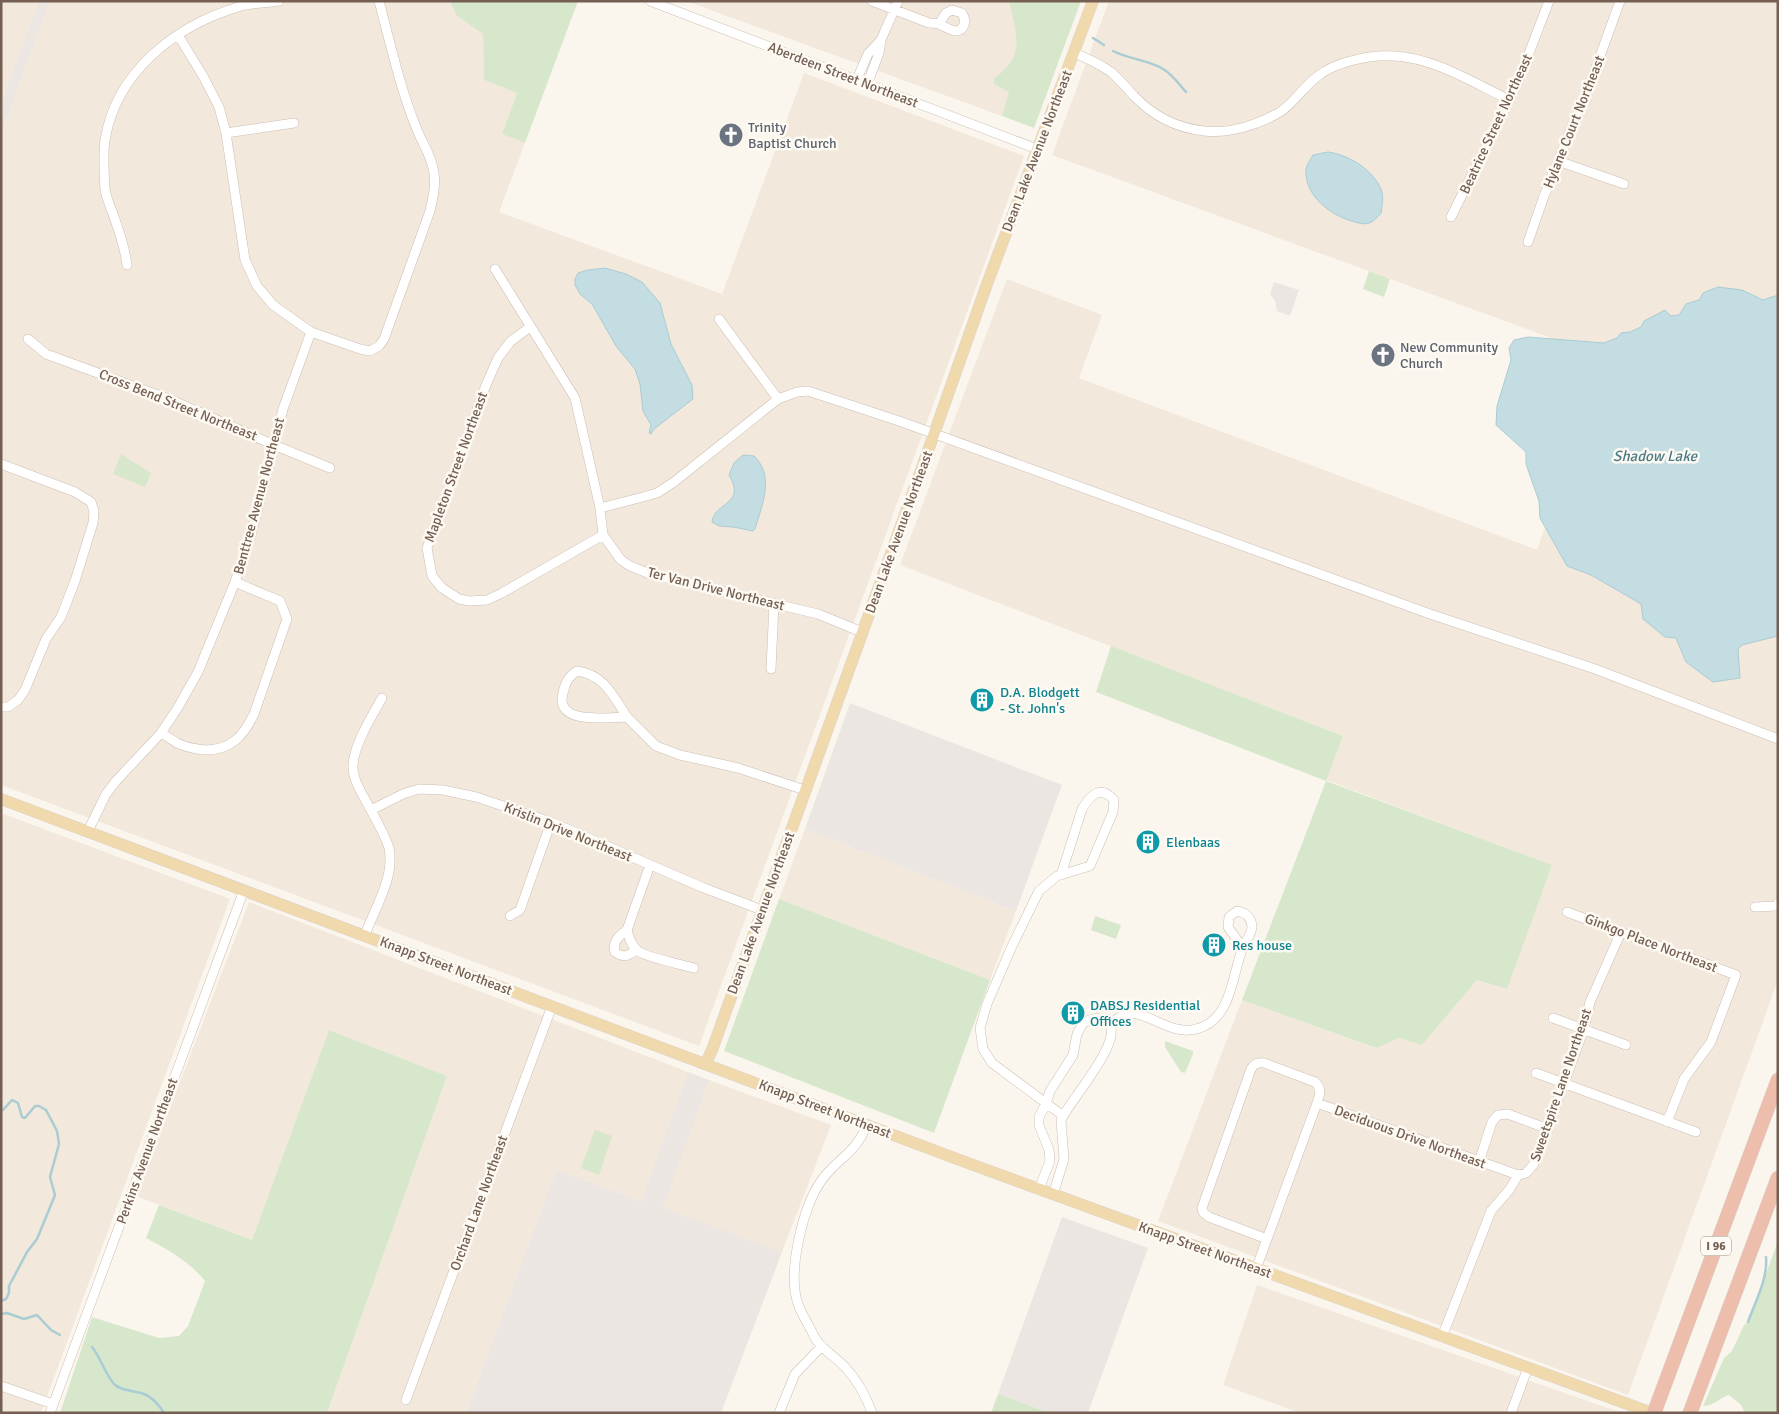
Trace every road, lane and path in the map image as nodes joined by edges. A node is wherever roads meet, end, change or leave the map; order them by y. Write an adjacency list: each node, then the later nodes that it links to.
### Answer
1 (279, 1): 10 (street)
2 (379, 1): 27 (street)
3 (650, 1): 13 (street, Aberdeen Street Northeast)
4 (872, 1): 8 (street)
5 (1093, 1): 12 (main road, Dean Lake Avenue Northeast)
6 (1549, 1): 15 (street, Beatrice Street Northeast)
7 (1620, 1): 19 (street, Hylane Court Northeast)
8 (896, 6): 9 (street); 11 (street)
9 (939, 24)
10 (178, 35): 17 (street); 23 (street)
11 (881, 40): 13 (street); 14 (street)
12 (1074, 53): 15 (street); 18 (main road, Dean Lake Avenue Northeast)
13 (856, 81): 14 (street, Aberdeen Street Northeast)
14 (867, 85): 18 (street, Aberdeen Street Northeast)
15 (1510, 100): 21 (street, Beatrice Street Northeast)
16 (294, 123): 17 (street)
17 (226, 133): 27 (street)
18 (1037, 149): 30 (main road, Dean Lake Avenue Northeast)
19 (1558, 161): 20 (street); 22 (street, Hylane Court Northeast)
20 (1624, 184)
21 (1451, 217)
22 (1528, 242)
23 (127, 265)
24 (495, 269): 26 (street, Ter Van Drive Northeast)
25 (719, 319): 29 (street)
26 (530, 327): 34 (street, Ter Van Drive Northeast); 35 (street, Mapleton Street Northeast)
27 (311, 332): 31 (street, Benttree Avenue Northeast)
28 (28, 339): 31 (street, Cross Bend Street Northeast)
29 (778, 399): 30 (street); 34 (street)
30 (934, 434): 38 (main road, Dean Lake Avenue Northeast); 44 (street)
31 (274, 445): 33 (street, Cross Bend Street Northeast); 36 (street, Benttree Avenue Northeast)
32 (1, 464): 41 (street)
33 (330, 468)
34 (600, 508): 35 (street, Ter Van Drive Northeast)
35 (604, 534): 37 (street, Ter Van Drive Northeast)
36 (235, 582): 43 (street, Benttree Avenue Northeast); 43 (street)
37 (774, 603): 38 (street, Ter Van Drive Northeast); 39 (street)
38 (862, 632): 45 (main road, Dean Lake Avenue Northeast)
39 (771, 669)
40 (382, 698): 47 (street)
41 (1, 708)
42 (628, 717): 42 (street); 45 (street)
43 (161, 732): 49 (street, Benttree Avenue Northeast)
44 (1778, 740)
45 (805, 790): 55 (main road, Dean Lake Avenue Northeast)
46 (1, 799): 49 (main road, Knapp Street Northeast)
47 (371, 810): 48 (street, Krislin Drive Northeast); 60 (street)
48 (551, 822): 50 (street, Krislin Drive Northeast); 57 (street)
49 (88, 831): 52 (main road, Knapp Street Northeast)
50 (650, 865): 55 (street, Krislin Drive Northeast); 58 (street)
51 (1061, 875): 51 (street); 74 (street)
52 (244, 890): 60 (main road, Knapp Street Northeast); 92 (street, Perkins Avenue Northeast)
53 (1778, 903): 54 (street)
54 (1755, 907)
55 (762, 910): 69 (main road, Dean Lake Avenue Northeast)
56 (1567, 912): 59 (street, Ginkgo Place Northeast)
57 (510, 916)
58 (628, 930): 62 (street); 62 (street)
59 (1621, 932): 67 (street, Sweetspire Lane Northeast); 76 (street, Ginkgo Place Northeast)
60 (365, 935): 64 (main road, Knapp Street Northeast)
61 (1243, 948): 66 (street)
62 (636, 950): 63 (street)
63 (694, 968)
64 (552, 1006): 69 (main road, Knapp Street Northeast); 91 (street, Orchard Lane Northeast)
65 (1553, 1018): 67 (street)
66 (1110, 1024): 74 (street); 75 (street)
67 (1584, 1029): 68 (street); 72 (street, Sweetspire Lane Northeast)
68 (1626, 1045)
69 (706, 1063): 77 (main road, Knapp Street Northeast)
70 (1536, 1073): 72 (street)
71 (1778, 1080): 96 (highway, I 96)
72 (1564, 1084): 76 (street); 78 (street, Sweetspire Lane Northeast)
73 (1318, 1103): 80 (street, Deciduous Drive Northeast); 85 (street); 85 (street, Deciduous Drive Northeast)
74 (1046, 1104): 75 (street); 83 (street)
75 (1062, 1116): 84 (street)
76 (1667, 1122): 79 (street)
77 (867, 1124): 83 (main road, Knapp Street Northeast); 88 (street)
78 (1548, 1129): 80 (street); 81 (street, Sweetspire Lane Northeast)
79 (1696, 1132)
80 (1479, 1162): 81 (street, Deciduous Drive Northeast)
81 (1518, 1175): 87 (street, Sweetspire Lane Northeast)
82 (1778, 1178): 97 (highway, I 96)
83 (1039, 1189): 84 (main road, Knapp Street Northeast)
84 (1054, 1194): 86 (main road, Knapp Street Northeast)
85 (1267, 1238): 86 (street)
86 (1256, 1269): 87 (main road, Knapp Street Northeast)
87 (1442, 1337): 89 (main road, Knapp Street Northeast)
88 (822, 1346): 93 (street); 94 (street)
89 (1528, 1368): 95 (street); 96 (main road, Knapp Street Northeast)
90 (1, 1386): 92 (street)
91 (406, 1400)
92 (51, 1409)
93 (779, 1413)
94 (872, 1413)
95 (1511, 1413)
96 (1653, 1413)
97 (1690, 1413)

